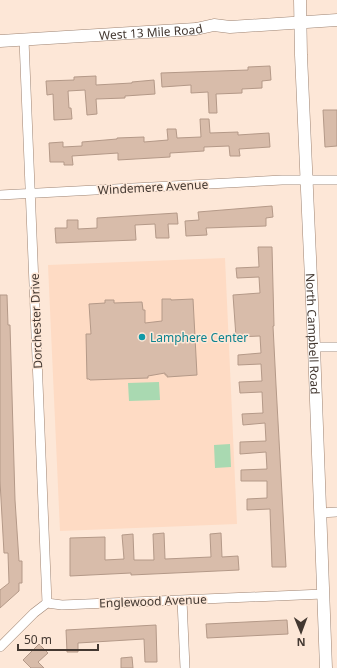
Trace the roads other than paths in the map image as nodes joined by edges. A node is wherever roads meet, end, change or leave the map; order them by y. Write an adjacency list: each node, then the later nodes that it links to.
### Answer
1 (300, 0): 3 (street, North Campbell Road)
2 (337, 20): 3 (street, West 13 Mile Road)
3 (301, 22): 4 (street, West 13 Mile Road); 6 (street, North Campbell Road)
4 (24, 40): 5 (street, West 13 Mile Road); 8 (street, Dorchester Drive)
5 (0, 41)
6 (306, 180): 7 (street, Windemere Avenue); 8 (street, Windemere Avenue); 10 (street, North Campbell Road)
7 (337, 180)
8 (31, 194): 9 (street, Windemere Avenue); 16 (street, Dorchester Drive)
9 (0, 195)
10 (314, 347): 11 (street); 13 (street, North Campbell Road)
11 (337, 347)
12 (337, 512): 13 (street)
13 (320, 513): 14 (street, North Campbell Road)
14 (323, 594): 15 (street, Englewood Avenue); 19 (street, North Campbell Road)
15 (182, 600): 16 (street, Englewood Avenue); 18 (street)
16 (47, 603): 17 (street)
17 (0, 647)
18 (185, 668)
19 (326, 668)

